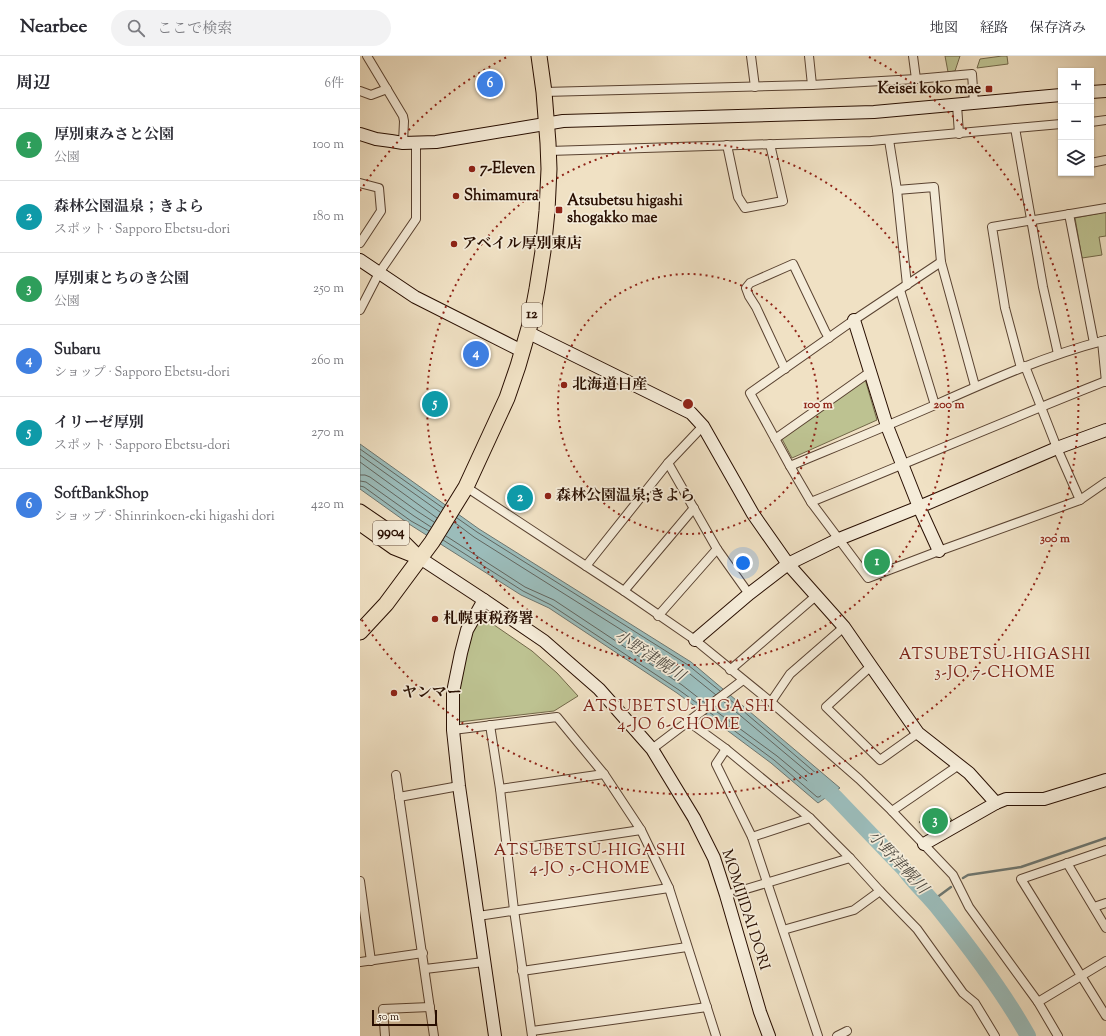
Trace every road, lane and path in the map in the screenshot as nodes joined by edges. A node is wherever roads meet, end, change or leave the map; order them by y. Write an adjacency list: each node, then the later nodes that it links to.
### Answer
1 (367, 56): 9 (street)
2 (539, 56): 12 (highway, 12)
3 (752, 56): 8 (street)
4 (809, 56): 7 (street)
5 (913, 56): 6 (street)
6 (916, 79): 7 (street); 15 (street)
7 (812, 85): 8 (street)
8 (755, 87): 12 (street)
9 (387, 89): 10 (street); 26 (street)
10 (360, 91)
11 (1106, 91): 13 (street)
12 (544, 92): 19 (highway, 12)
13 (1094, 92)
14 (1058, 95): 15 (street)
15 (974, 103): 16 (street)
16 (957, 105): 19 (street); 23 (street)
17 (1106, 120): 18 (street)
18 (1094, 122)
19 (547, 123): 25 (street); 29 (highway, 12)
20 (1058, 124): 21 (street)
21 (1015, 128): 23 (street); 36 (street)
22 (360, 134): 26 (street)
23 (959, 134): 24 (street)
24 (889, 140): 27 (street); 33 (street)
25 (416, 142): 26 (street); 40 (street)
26 (403, 143)
27 (770, 144): 28 (street); 28 (street)
28 (727, 145): 29 (street)
29 (549, 151): 45 (highway, 12)
30 (1106, 160): 31 (street)
31 (1094, 162)
32 (360, 183): 37 (street)
33 (898, 190): 39 (street); 41 (street)
34 (1106, 208): 35 (street)
35 (1069, 214): 36 (street); 47 (street)
36 (1031, 221): 49 (street); 50 (street)
37 (360, 242)
38 (360, 260): 40 (street)
39 (941, 262): 41 (street); 54 (street)
40 (379, 273): 43 (street); 48 (street)
41 (907, 285): 42 (street)
42 (900, 290): 44 (street); 55 (street)
43 (360, 310)
44 (854, 320): 46 (street); 52 (street)
45 (528, 332): 48 (highway, 12); 57 (street)
46 (829, 338): 51 (street); 51 (street)
47 (1101, 341): 49 (street); 53 (street)
48 (522, 351): 66 (highway, 12)
49 (1058, 354): 50 (street)
50 (1023, 367): 54 (street); 56 (street)
51 (785, 369): 60 (street)
52 (870, 372): 58 (street); 60 (street)
53 (1106, 382): 56 (street)
54 (975, 386): 55 (street)
55 (935, 405): 58 (street)
56 (1040, 407): 61 (street); 63 (street)
57 (703, 426): 62 (street); 77 (street)
58 (887, 426): 63 (street); 64 (street)
59 (1106, 430): 61 (street)
60 (775, 439): 64 (street)
61 (1057, 448): 67 (street); 69 (street)
62 (668, 463): 70 (street); 78 (street)
63 (903, 465): 68 (street); 69 (street)
64 (790, 466): 68 (street)
65 (1106, 482): 67 (street)
66 (463, 491): 76 (highway, 12); 78 (street)
67 (1080, 500): 75 (street)
68 (811, 502): 73 (street)
69 (919, 506): 73 (street); 75 (street)
70 (694, 508): 74 (street); 79 (street)
71 (360, 511): 76 (main road, 9904)
72 (360, 524): 76 (main road, 9904)
73 (839, 539): 75 (street); 77 (street)
74 (717, 549): 80 (street); 83 (street)
75 (939, 551)
76 (420, 558): 82 (street, MOMIJIDAI DORI); 85 (highway, 12)
77 (788, 564): 80 (street); 81 (street)
78 (586, 566): 79 (street)
79 (624, 591): 83 (street)
80 (749, 594): 86 (street)
81 (817, 596): 84 (street); 88 (street)
82 (484, 600): 93 (street); 95 (street, MOMIJIDAI DORI)
83 (658, 616): 86 (street)
84 (844, 627): 87 (street); 90 (street)
85 (360, 632)
86 (695, 640): 88 (street)
87 (871, 666): 94 (street); 94 (street)
88 (730, 670): 89 (street)
89 (743, 680): 90 (street); 91 (street)
90 (771, 702): 105 (street)
91 (689, 722): 95 (street); 96 (street)
92 (490, 725): 93 (street); 99 (street); 102 (street)
93 (453, 730): 101 (street)
94 (918, 733): 97 (street)
95 (652, 749): 118 (street, MOMIJIDAI DORI)
96 (726, 749): 106 (street); 108 (street)
97 (959, 765): 104 (street); 105 (street)
98 (396, 774): 103 (street)
99 (604, 774): 102 (street); 107 (street)
100 (1106, 780): 104 (street)
101 (459, 786): 103 (street); 122 (street)
102 (500, 789): 110 (street)
103 (399, 797): 126 (street)
104 (996, 803): 109 (street)
105 (892, 811): 109 (street)
106 (810, 818): 108 (street); 112 (street)
107 (641, 830): 110 (street); 116 (street)
108 (752, 837): 115 (street)
109 (924, 844): 134 (street)
110 (507, 850): 121 (street)
111 (1106, 850): 113 (street)
112 (850, 858): 115 (street); 117 (street)
113 (1067, 863): 120 (street); 133 (street)
114 (360, 881): 127 (street)
115 (767, 883): 118 (street); 124 (street)
116 (669, 888): 121 (street); 125 (street)
117 (880, 891): 124 (street); 147 (street)
118 (726, 895): 144 (street, MOMIJIDAI DORI)
119 (1106, 903): 120 (street)
120 (1094, 907): 123 (street)
121 (514, 910): 122 (street); 132 (street)
122 (478, 916): 130 (street)
123 (1106, 928)
124 (783, 930): 145 (street)
125 (687, 947): 132 (street); 136 (street)
126 (423, 953): 127 (street); 131 (street)
127 (371, 961): 129 (street)
128 (1106, 961): 133 (street)
129 (360, 962)
130 (484, 962): 131 (street); 142 (street)
131 (425, 968): 135 (street)
132 (522, 970): 139 (street)
133 (1080, 976): 134 (street); 137 (street)
134 (1038, 1002): 148 (street)
135 (430, 1007): 140 (street); 141 (street)
136 (707, 1007): 139 (street); 143 (street)
137 (1106, 1016)
138 (846, 1031): 146 (street)
139 (532, 1033)
140 (385, 1036)
141 (434, 1036)
142 (495, 1036)
143 (716, 1036)
144 (769, 1036)
145 (818, 1036)
146 (837, 1036)
147 (995, 1036)
148 (1058, 1036)

